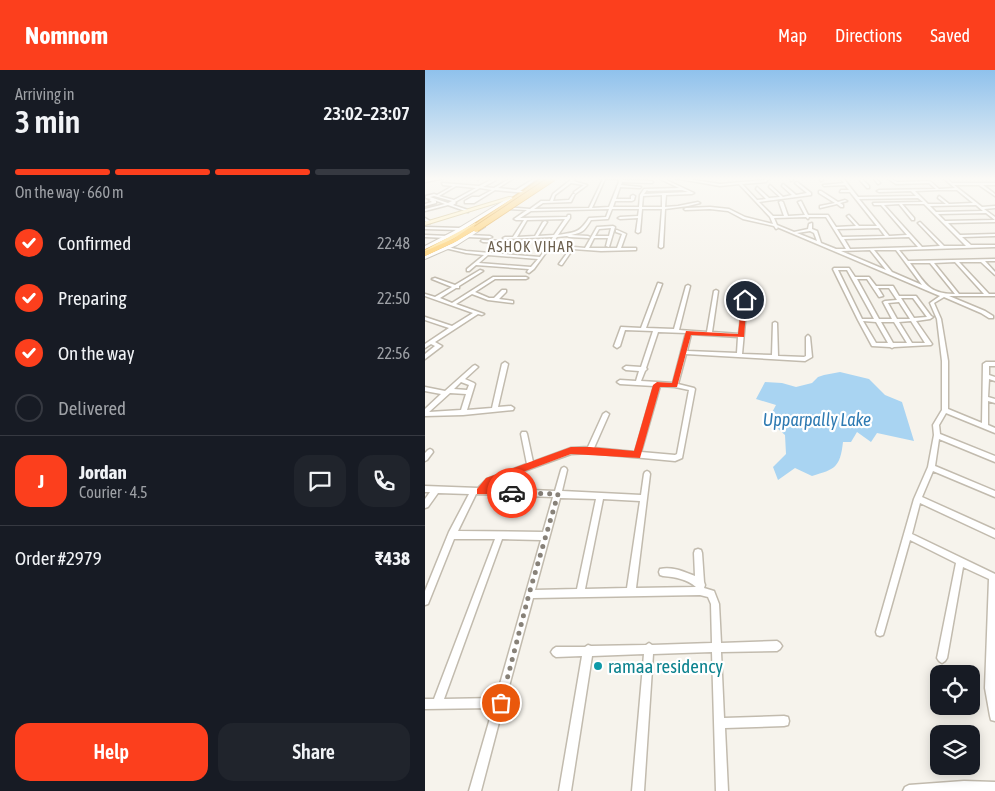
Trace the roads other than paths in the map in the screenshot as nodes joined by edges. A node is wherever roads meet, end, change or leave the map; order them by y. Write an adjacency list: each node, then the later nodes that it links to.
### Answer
1 (458, 212): 34 (main road)
2 (490, 212): 44 (street)
3 (492, 212): 87 (main road)
4 (492, 212): 44 (highway)
5 (498, 212): 87 (highway, bridge)
6 (502, 212): 87 (highway, bridge)
7 (503, 212): 87 (main road)
8 (504, 212): 54 (street)
9 (527, 212): 30 (street)
10 (572, 212): 28 (street)
11 (610, 212): 50 (street)
12 (641, 212): 26 (street)
13 (663, 212): 74 (street)
14 (730, 212): 39 (street)
15 (767, 212): 27 (street)
16 (784, 212): 23 (street)
17 (806, 212): 24 (street)
18 (868, 212): 41 (street)
19 (889, 212): 57 (street)
20 (906, 212): 32 (street)
21 (987, 212): 22 (street); 33 (street)
22 (935, 213): 36 (street)
23 (786, 216): 24 (street); 27 (street)
24 (808, 216): 43 (street); 46 (street)
25 (849, 216): 40 (street)
26 (640, 217): 29 (street); 48 (street)
27 (772, 217): 39 (street)
28 (568, 218): 31 (street); 50 (street)
29 (620, 218)
30 (516, 219): 31 (street); 37 (street)
31 (526, 219): 60 (street)
32 (913, 219)
33 (995, 219): 36 (street)
34 (426, 222)
35 (545, 222): 61 (street)
36 (945, 222): 58 (street)
37 (512, 223)
38 (920, 223): 75 (street)
39 (774, 225): 49 (street); 84 (street)
40 (857, 227): 41 (street); 43 (street)
41 (880, 227): 63 (street)
42 (425, 228): 44 (street)
43 (835, 228): 67 (street)
44 (463, 229): 59 (street); 87 (highway)
45 (441, 230): 53 (street)
46 (810, 230): 49 (street); 70 (street)
47 (617, 231): 81 (street)
48 (638, 232)
49 (795, 233): 70 (street)
50 (557, 235): 55 (street); 61 (street); 71 (street)
51 (995, 235): 58 (street)
52 (425, 236): 53 (street)
53 (433, 236): 59 (street)
54 (469, 236): 64 (street); 77 (street)
55 (588, 236)
56 (611, 236): 62 (street); 62 (street); 72 (street)
57 (910, 236): 63 (street); 79 (street)
58 (958, 236): 73 (street)
59 (448, 237): 87 (street)
60 (515, 237): 65 (street); 66 (street)
61 (536, 237): 66 (street)
62 (593, 237): 80 (street)
63 (888, 237): 67 (street)
64 (494, 238)
65 (505, 238)
66 (529, 238): 69 (street)
67 (842, 238): 85 (street)
68 (483, 241): 69 (street)
69 (525, 243): 89 (street)
70 (820, 244): 84 (street)
71 (549, 246): 78 (street); 90 (street)
72 (608, 246)
73 (969, 246): 75 (street); 76 (street)
74 (661, 247)
75 (943, 247): 79 (street)
76 (993, 247): 83 (street)
77 (447, 248): 87 (street); 88 (street)
78 (572, 248): 80 (street); 98 (street)
79 (920, 248): 85 (street)
80 (586, 249): 81 (street)
81 (619, 249): 82 (street)
82 (635, 249)
83 (897, 249): 86 (street); 96 (street)
84 (835, 250): 85 (street); 91 (street); 101 (street)
85 (849, 250): 86 (street); 91 (street)
86 (872, 250): 101 (street)
87 (425, 253)
88 (488, 254): 89 (street); 97 (street)
89 (515, 256): 90 (street)
90 (541, 258): 97 (street)
91 (856, 259): 101 (street)
92 (982, 260): 93 (street); 95 (street); 102 (street)
93 (995, 260)
94 (931, 261): 95 (street); 96 (street); 115 (street)
95 (956, 261): 116 (street)
96 (907, 262): 110 (street)
97 (475, 264): 99 (street)
98 (561, 264)
99 (468, 270)
100 (481, 271): 108 (street)
101 (889, 274): 110 (street); 119 (street)
102 (995, 274)
103 (526, 278): 113 (street)
104 (854, 278): 109 (street); 132 (street); 133 (street)
105 (434, 279): 108 (street)
106 (660, 284): 137 (street)
107 (689, 286): 139 (street)
108 (457, 287): 120 (street)
109 (875, 287): 118 (street); 121 (street)
110 (927, 288): 119 (street)
111 (504, 291): 122 (street)
112 (716, 291): 141 (street)
113 (471, 292): 122 (street); 125 (street)
114 (425, 295): 120 (street)
115 (958, 295): 116 (street); 119 (street)
116 (988, 295): 117 (street)
117 (995, 295)
118 (881, 296)
119 (942, 296): 127 (street); 128 (street); 130 (street)
120 (437, 298): 125 (street)
121 (899, 299): 128 (street); 129 (street); 131 (street)
122 (495, 300): 124 (street)
123 (745, 300): 142 (street)
124 (511, 302)
125 (453, 304): 136 (street)
126 (995, 311): 127 (street)
127 (983, 312): 130 (street)
128 (934, 317): 129 (street); 171 (street)
129 (912, 318): 131 (street); 145 (street)
130 (993, 318)
131 (895, 319): 133 (street); 145 (street)
132 (861, 320): 133 (street); 147 (street)
133 (878, 320): 147 (street)
134 (427, 321): 136 (street)
135 (775, 323): 151 (street)
136 (453, 328): 144 (street)
137 (643, 329): 138 (street); 146 (street)
138 (656, 330): 139 (street); 156 (street)
139 (676, 331): 140 (street)
140 (689, 332): 141 (street); 148 (street)
141 (709, 333): 142 (street)
142 (741, 336): 149 (street)
143 (807, 337): 151 (street)
144 (428, 344): 150 (street)
145 (910, 345): 147 (street)
146 (617, 346)
147 (892, 346)
148 (683, 352): 149 (street); 163 (street)
149 (739, 355): 151 (street)
150 (425, 357)
151 (775, 357)
152 (505, 364): 170 (street)
153 (995, 364): 157 (street)
154 (475, 367): 159 (street)
155 (625, 368): 156 (street)
156 (644, 369): 161 (street)
157 (986, 376): 158 (street); 167 (street)
158 (995, 379)
159 (460, 380): 165 (street); 166 (street)
160 (621, 382): 161 (street)
161 (638, 383): 162 (street)
162 (657, 385): 163 (street); 181 (street)
163 (675, 386): 181 (street)
164 (425, 390): 165 (street)
165 (446, 392): 166 (street); 172 (street)
166 (470, 392): 173 (street)
167 (986, 398): 168 (street); 175 (street)
168 (995, 401)
169 (511, 408): 170 (street)
170 (494, 410): 173 (street)
171 (945, 410): 175 (street); 178 (street)
172 (425, 413): 173 (street)
173 (463, 413)
174 (606, 414): 179 (street)
175 (985, 427): 176 (street)
176 (995, 431)
177 (524, 434): 184 (street)
178 (937, 435): 183 (street); 185 (street)
179 (590, 450): 181 (street); 184 (street)
180 (430, 452): 182 (street)
181 (637, 455)
182 (425, 458)
183 (995, 459)
184 (530, 465): 190 (street)
185 (931, 467): 192 (street); 195 (street)
186 (564, 470): 191 (street)
187 (647, 474): 194 (street)
188 (425, 489): 189 (street)
189 (436, 490): 190 (street); 196 (street)
190 (477, 491): 191 (street); 198 (street)
191 (558, 494): 193 (street); 200 (street)
192 (995, 494)
193 (600, 496): 194 (street); 207 (street)
194 (644, 498): 206 (street)
195 (918, 499): 197 (street); 201 (street)
196 (425, 505)
197 (995, 534)
198 (453, 535): 199 (street); 209 (street)
199 (500, 535): 200 (street); 219 (street)
200 (546, 536): 208 (street)
201 (909, 536): 203 (street); 210 (street)
202 (698, 553): 205 (street)
203 (960, 561): 216 (street); 220 (street)
204 (663, 572): 205 (street)
205 (700, 588): 206 (street); 211 (street)
206 (631, 592): 207 (street)
207 (580, 593): 208 (street)
208 (529, 594): 217 (street)
209 (425, 601)
210 (880, 632)
211 (716, 646): 212 (street); 213 (street); 222 (street)
212 (777, 646)
213 (649, 648): 214 (street); 227 (street)
214 (588, 650): 215 (street); 226 (street)
215 (556, 652)
216 (942, 658)
217 (501, 703): 219 (street); 225 (street)
218 (425, 704): 219 (street)
219 (437, 704)
220 (995, 716)
221 (784, 721): 222 (street)
222 (719, 723): 228 (street)
223 (995, 788): 224 (street)
224 (964, 789): 229 (street)
225 (475, 791)
226 (565, 791)
227 (638, 791)
228 (722, 791)
229 (909, 791)

